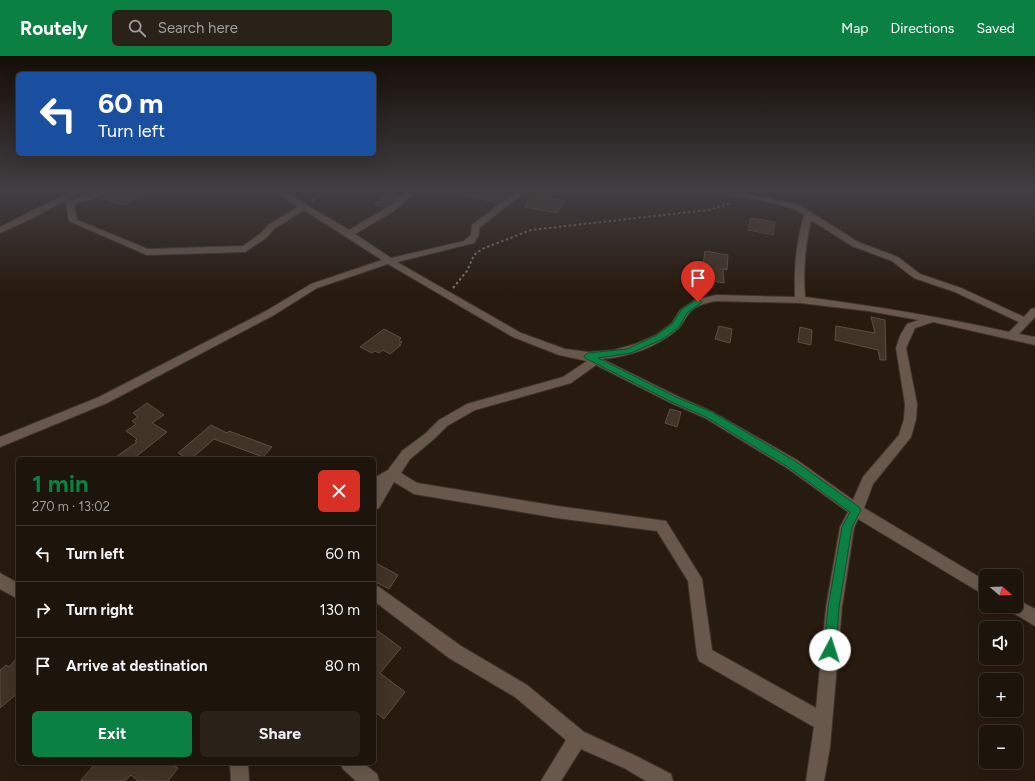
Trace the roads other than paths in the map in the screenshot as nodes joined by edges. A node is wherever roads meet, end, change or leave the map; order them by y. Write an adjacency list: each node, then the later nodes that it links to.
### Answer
1 (11, 225): 9 (street)
2 (82, 225): 3 (street)
3 (275, 225)
4 (335, 225): 10 (street)
5 (365, 225): 10 (street)
6 (477, 225): 11 (street)
7 (805, 225): 12 (street)
8 (825, 225): 15 (street)
9 (0, 230)
10 (349, 234): 11 (street)
11 (389, 261): 18 (street); 19 (street)
12 (800, 300): 14 (street); 18 (street)
13 (1035, 311): 15 (street)
14 (933, 320): 16 (street); 23 (street)
15 (1025, 321): 16 (street)
16 (1012, 335): 17 (street)
17 (1035, 341)
18 (592, 358): 20 (street); 23 (street)
19 (0, 442)
20 (392, 474): 21 (street); 22 (street); 30 (street)
21 (376, 483)
22 (376, 501)
23 (856, 510): 25 (street); 30 (street)
24 (0, 580): 26 (street)
25 (979, 584)
26 (16, 591)
27 (376, 593): 31 (street)
28 (1023, 611): 29 (street)
29 (1035, 618)
30 (823, 722): 38 (street)
31 (578, 738): 36 (street); 37 (street)
32 (239, 765): 34 (street)
33 (351, 765): 35 (street)
34 (240, 781)
35 (370, 781)
36 (550, 781)
37 (664, 781)
38 (815, 781)

